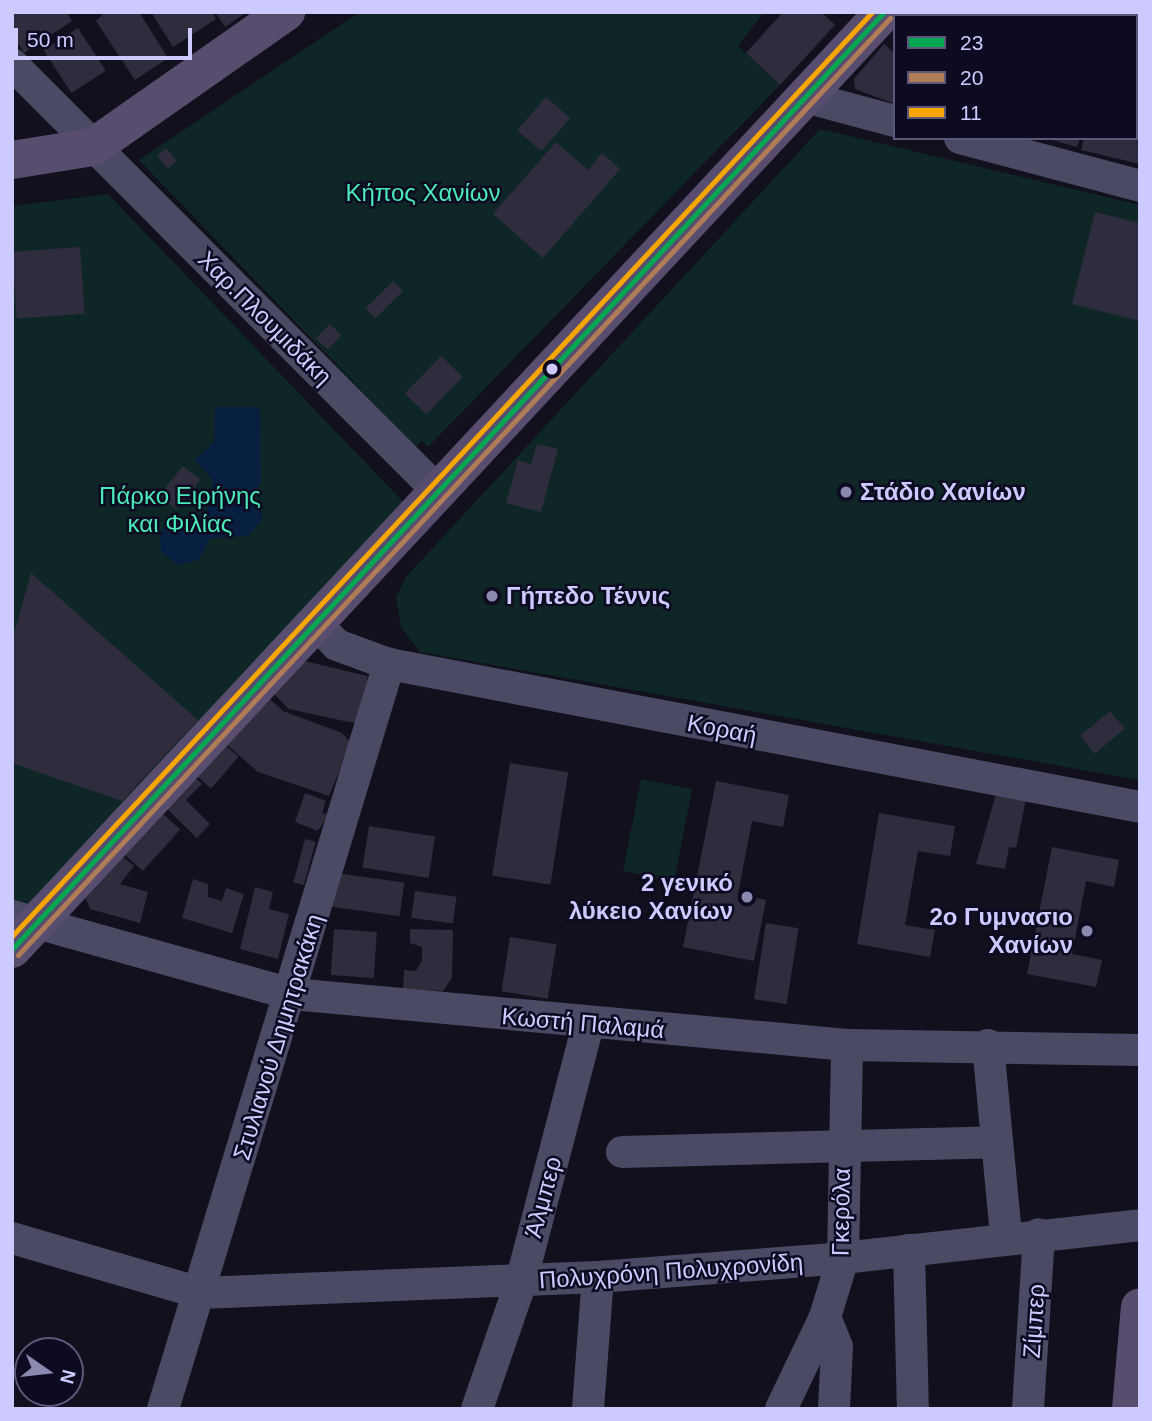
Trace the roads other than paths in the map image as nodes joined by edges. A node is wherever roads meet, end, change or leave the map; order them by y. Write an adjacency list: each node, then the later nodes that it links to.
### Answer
1 (286, 12): 7 (main road)
2 (884, 12): 4 (main road)
3 (12, 64): 7 (street, Χαρ.Πλουμιδάκη)
4 (804, 97): 5 (street); 10 (main road)
5 (893, 120)
6 (968, 140): 9 (street)
7 (93, 146): 8 (main road); 10 (street, Χαρ.Πλουμιδάκη)
8 (12, 160)
9 (1140, 186)
10 (438, 490): 11 (main road)
11 (315, 623): 12 (street, Κοραή); 14 (main road)
12 (389, 664): 13 (street, Κοραή); 15 (street, Στυλιανού Δημητρακάκη)
13 (1140, 807)
14 (20, 930): 15 (street, Κωστή Παλαμά)
15 (292, 994): 16 (street, Κωστή Παλαμά); 31 (street, Στυλιανού Δημητρακάκη)
16 (588, 1024): 17 (street, Κωστή Παλαμά); 30 (street, Άλμπερ)
17 (847, 1045): 18 (street, Κωστή Παλαμά); 21 (street, Γκερόλα)
18 (988, 1045): 19 (street, Κωστή Παλαμά); 20 (street)
19 (1140, 1050)
20 (996, 1142): 21 (street); 25 (street)
21 (842, 1148): 22 (street); 28 (street, Γκερόλα)
22 (622, 1152)
23 (1140, 1224): 24 (street, Πολυχρόνη Πολυχρονίδη)
24 (1039, 1234): 25 (street, Πολυχρόνη Πολυχρονίδη); 40 (street, Ζίμπερ)
25 (1006, 1236): 27 (street, Πολυχρόνη Πολυχρονίδη)
26 (12, 1238): 31 (street, Πολυχρόνη Πολυχρονίδη)
27 (909, 1250): 28 (street, Πολυχρόνη Πολυχρονίδη); 39 (street)
28 (843, 1258): 29 (street, Πολυχρόνη Πολυχρονίδη); 33 (street, Γκερόλα)
29 (598, 1277): 30 (street, Πολυχρόνη Πολυχρονίδη); 36 (street)
30 (520, 1282): 31 (street, Πολυχρόνη Πολυχρονίδη); 34 (street, Άλμπερ)
31 (200, 1293): 35 (street, Στυλιανού Δημητρακάκη)
32 (1140, 1307): 41 (main road)
33 (825, 1317): 37 (street, Γκερόλα); 38 (street)
34 (481, 1408)
35 (163, 1409)
36 (588, 1409)
37 (781, 1409)
38 (834, 1409)
39 (913, 1409)
40 (1028, 1409)
41 (1131, 1409)

